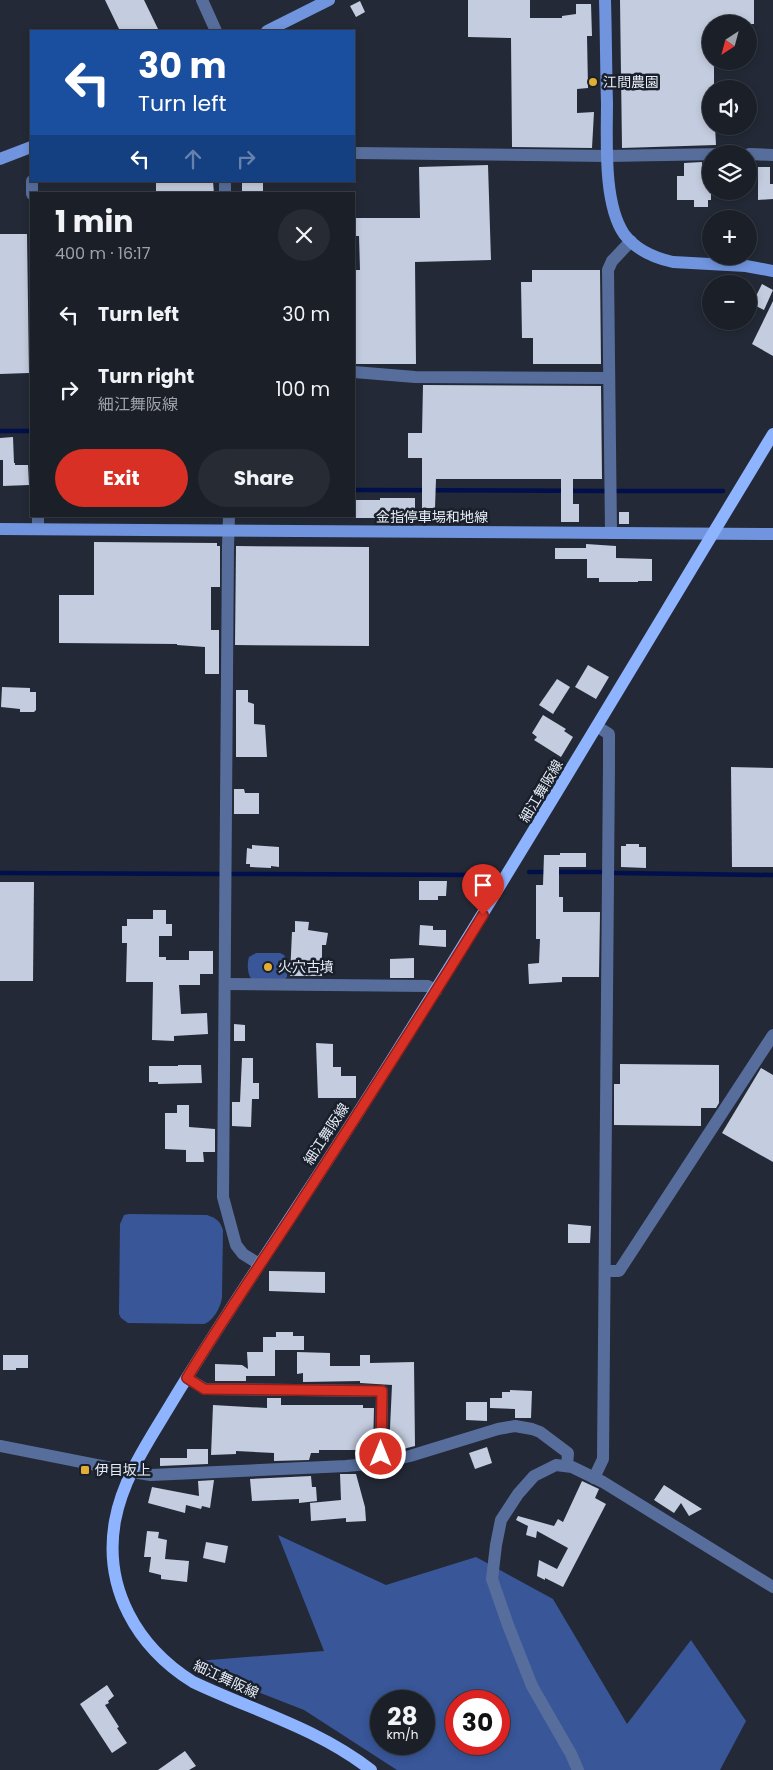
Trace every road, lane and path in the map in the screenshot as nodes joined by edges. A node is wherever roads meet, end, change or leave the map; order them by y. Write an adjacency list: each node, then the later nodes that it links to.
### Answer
1 (202, 0): 4 (street)
2 (328, 0): 5 (main road)
3 (606, 0): 11 (main road)
4 (216, 30)
5 (269, 30)
6 (30, 151): 12 (main road)
7 (355, 153): 11 (street)
8 (702, 154): 11 (street)
9 (757, 154): 10 (street)
10 (773, 155)
11 (607, 156): 13 (main road)
12 (0, 159)
13 (631, 241): 14 (main road); 16 (street)
14 (773, 271)
15 (355, 372): 16 (street)
16 (609, 378): 22 (street)
17 (773, 434): 23 (main road, 細江舞阪線)
18 (229, 517): 21 (street)
19 (38, 523): 20 (main road, 金指停車場和地線); 21 (main road, 金指停車場和地線)
20 (0, 529)
21 (228, 531): 22 (main road, 金指停車場和地線); 26 (street)
22 (611, 533): 23 (main road, 金指停車場和地線)
23 (713, 534): 24 (main road, 金指停車場和地線); 25 (main road, 細江舞阪線)
24 (773, 534)
25 (598, 727): 27 (main road, 細江舞阪線); 30 (street)
26 (225, 984): 27 (street); 29 (street)
27 (436, 991): 29 (main road, 細江舞阪線)
28 (773, 1035): 30 (street)
29 (259, 1264): 31 (main road, 細江舞阪線)
30 (605, 1271): 36 (street)
31 (187, 1378): 33 (street); 35 (main road, 細江舞阪線)
32 (0, 1446): 35 (street)
33 (383, 1462): 34 (street); 35 (street)
34 (567, 1466): 36 (street); 39 (street)
35 (132, 1472): 38 (main road, 細江舞阪線)
36 (594, 1478): 37 (street)
37 (773, 1587)
38 (370, 1770)
39 (578, 1770)

